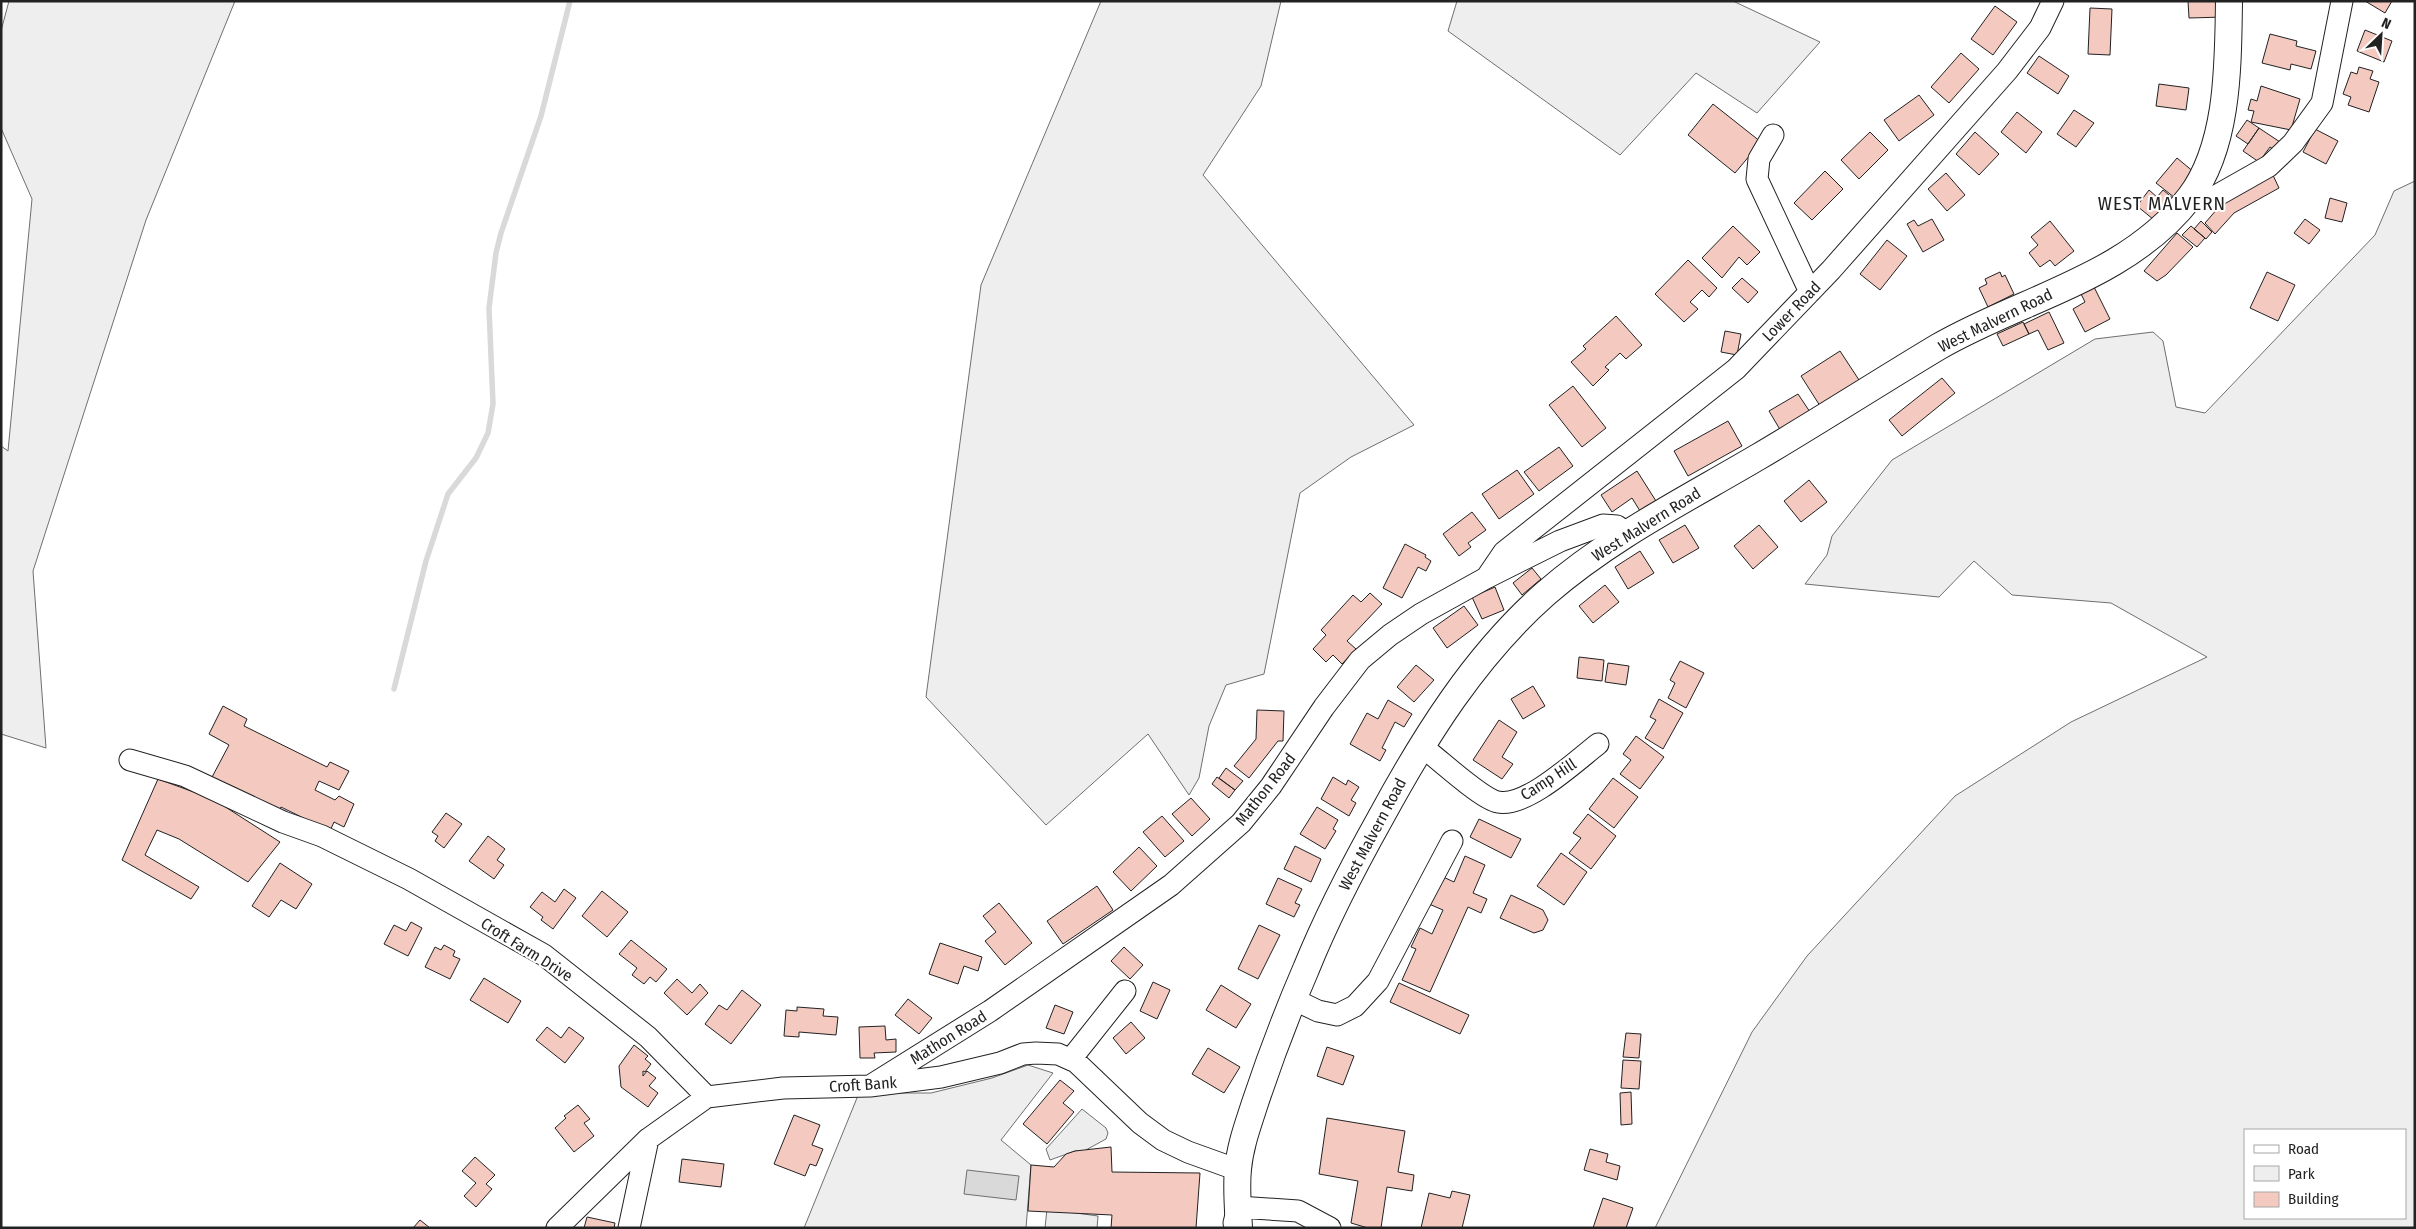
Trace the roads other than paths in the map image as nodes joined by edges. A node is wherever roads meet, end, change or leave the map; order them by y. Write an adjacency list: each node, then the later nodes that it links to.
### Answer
1 (2053, 1): 6 (street, Lower Road)
2 (2229, 1): 5 (main road, West Malvern Road)
3 (2342, 1): 5 (street)
4 (1773, 135): 6 (street)
5 (2190, 196): 7 (main road, West Malvern Road)
6 (1810, 292): 8 (street, Lower Road)
7 (1627, 533): 8 (street, Mathon Road); 10 (main road, West Malvern Road)
8 (1486, 578): 16 (street, Mathon Road)
9 (1598, 744): 10 (street, Camp Hill)
10 (1421, 746): 14 (main road, West Malvern Road)
11 (130, 760): 17 (street, Croft Farm Drive)
12 (1452, 841): 14 (street)
13 (1125, 991): 15 (street)
14 (1293, 999): 19 (main road, West Malvern Road)
15 (1071, 1060): 16 (street, Croft Bank); 19 (street, Croft Bank)
16 (870, 1086): 17 (street, Croft Bank)
17 (707, 1097): 18 (street, Croft Bank)
18 (648, 1139): 21 (street, Croft Bank); 22 (street)
19 (1238, 1170): 20 (main road, West Malvern Road)
20 (1237, 1221): 23 (street)
21 (557, 1228)
22 (629, 1228)
23 (1330, 1228)

